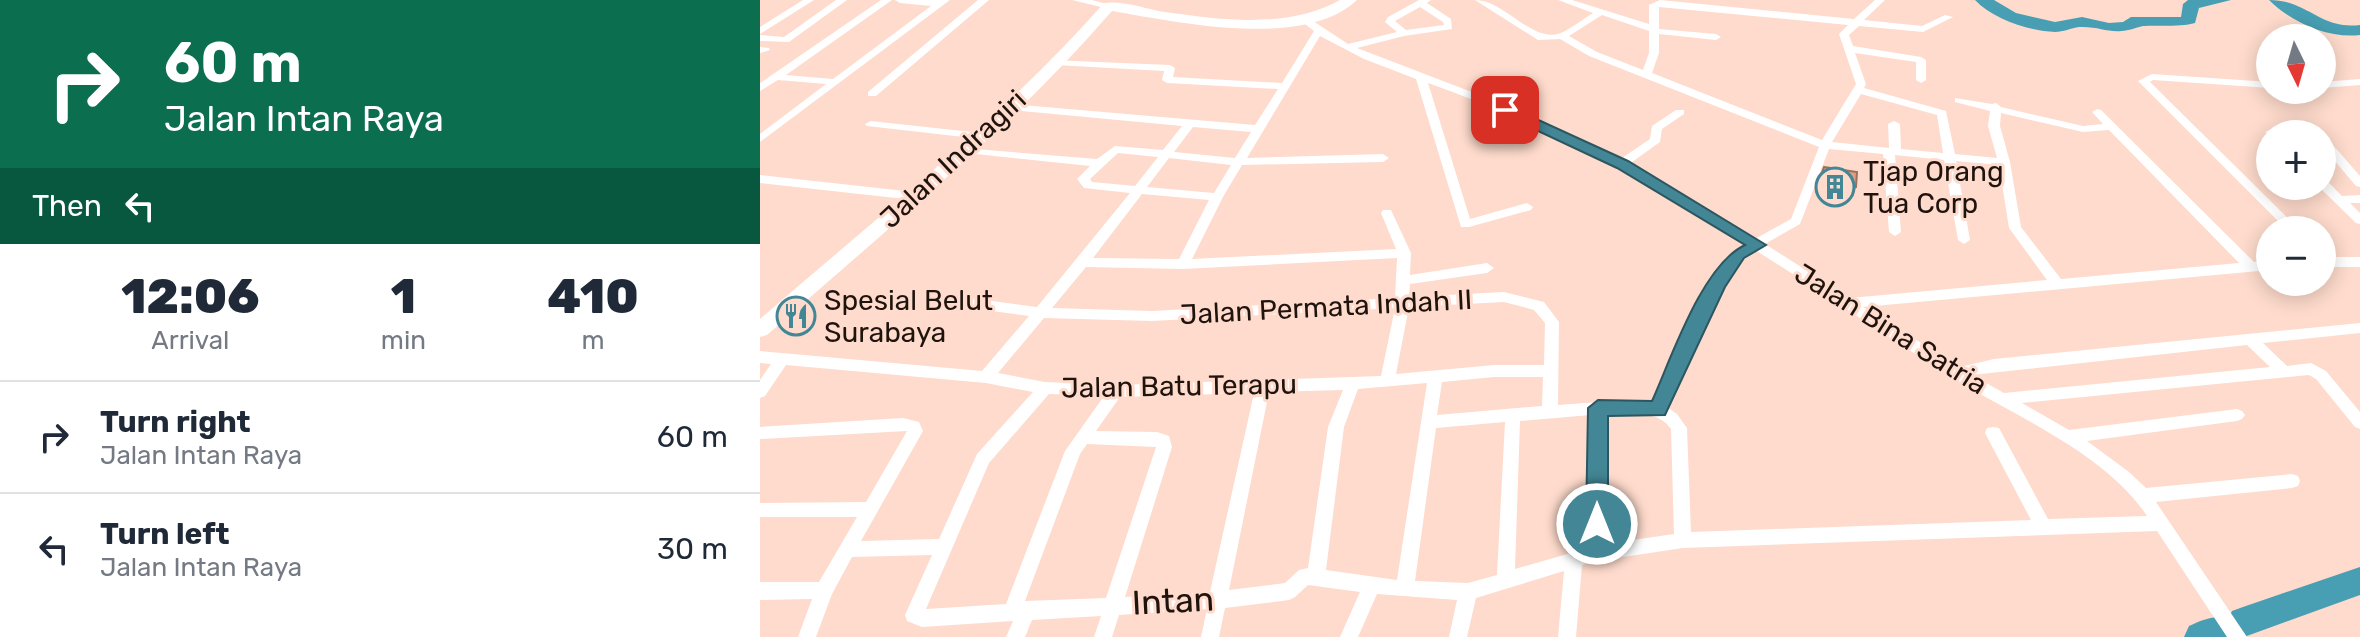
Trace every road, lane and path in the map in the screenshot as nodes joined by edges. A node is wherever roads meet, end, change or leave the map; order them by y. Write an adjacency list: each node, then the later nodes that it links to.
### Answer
1 (809, 0): 25 (street)
2 (842, 0): 30 (street)
3 (887, 0): 35 (street)
4 (900, 0): 15 (street)
5 (984, 0): 45 (street)
6 (1077, 0): 17 (street)
7 (1350, 0): 21 (street)
8 (1480, 0): 28 (street)
9 (1563, 0): 18 (street)
10 (1602, 0): 18 (street)
11 (1756, 0): 19 (street)
12 (1858, 0): 16 (street)
13 (780, 1): 22 (street)
14 (1423, 1): 27 (street); 27 (street)
15 (942, 2): 38 (street)
16 (1878, 2): 23 (street)
17 (1109, 6): 21 (street); 33 (street, Jalan Indragiri)
18 (1594, 11): 24 (street); 28 (street)
19 (1757, 12): 23 (street); 24 (street)
20 (1948, 17): 23 (street)
21 (1304, 19): 26 (street, Jalan Bina Satria)
22 (760, 22)
23 (1854, 22): 32 (street)
24 (1654, 30): 29 (street); 34 (street)
25 (760, 31)
26 (1318, 32): 31 (street, Jalan Bina Satria); 42 (street)
27 (1404, 33): 31 (street)
28 (1562, 36): 34 (street)
29 (1716, 37)
30 (760, 38)
31 (1350, 47): 36 (street, Jalan Bina Satria)
32 (1851, 49): 37 (street); 44 (street)
33 (1055, 62): 42 (street); 48 (street, Jalan Indragiri)
34 (1646, 75): 58 (street)
35 (775, 77): 38 (street); 43 (street)
36 (1421, 77): 68 (street, Jalan Bina Satria); 77 (street)
37 (1921, 80)
38 (834, 82): 57 (street)
39 (2360, 82): 41 (street)
40 (2256, 84): 79 (street)
41 (2336, 84)
42 (1286, 86): 55 (street)
43 (760, 88)
44 (1859, 90): 58 (street); 64 (street)
45 (872, 94)
46 (1959, 100): 47 (street)
47 (1996, 106): 54 (street); 66 (street)
48 (1010, 107): 51 (street); 56 (street, Jalan Indragiri)
49 (1680, 112): 68 (street)
50 (2097, 112): 54 (street)
51 (1190, 123): 55 (street); 61 (street)
52 (871, 124): 56 (street)
53 (1894, 124): 60 (street)
54 (2111, 127): 89 (street)
55 (1258, 129): 65 (street)
56 (981, 136): 59 (street, Jalan Indragiri)
57 (760, 139)
58 (1825, 145): 60 (street); 83 (street)
59 (966, 150): 67 (street); 72 (street, Jalan Indragiri)
60 (1892, 152): 64 (street); 81 (street)
61 (1167, 154): 65 (street); 67 (street); 71 (street)
62 (2336, 155): 70 (street)
63 (1383, 158): 65 (street)
64 (1951, 158): 66 (street); 82 (street)
65 (1240, 162): 73 (street)
66 (2004, 162): 93 (street)
67 (1098, 163): 71 (street)
68 (1622, 164): 83 (street, Jalan Bina Satria)
69 (760, 179): 72 (street)
70 (2360, 183)
71 (1139, 191): 73 (street); 86 (street)
72 (914, 196): 96 (street, Jalan Indragiri)
73 (1217, 197): 88 (street)
74 (2336, 197): 76 (street)
75 (2360, 199): 76 (street)
76 (2339, 200): 80 (street)
77 (1527, 207)
78 (1387, 213): 84 (street)
79 (2280, 216)
80 (2360, 220)
81 (1895, 232)
82 (1964, 240)
83 (1758, 245): 95 (street, Jalan Bina Satria); 118 (street)
84 (1404, 253): 88 (street); 92 (street)
85 (2336, 261): 87 (street)
86 (1083, 262): 88 (street); 98 (street)
87 (2359, 263)
88 (1183, 264)
89 (2250, 266): 90 (street); 93 (street)
90 (2256, 266)
91 (1487, 268): 92 (street)
92 (1405, 280): 97 (street)
93 (2058, 285): 95 (street)
94 (933, 298): 98 (street, Jalan Permata Indah II)
95 (1851, 303): 107 (street, Jalan Bina Satria)
96 (789, 304): 99 (street, Jalan Indragiri); 101 (street, Jalan Indragiri)
97 (1402, 305): 98 (street, Jalan Permata Indah II); 106 (street, Jalan Permata Indah II); 110 (street)
98 (1042, 313): 108 (street)
99 (760, 315)
100 (2360, 328): 102 (street)
101 (760, 330)
102 (2250, 339): 105 (street); 107 (street)
103 (760, 357): 104 (street, Jalan Batu Terapu)
104 (781, 361): 108 (street, Jalan Batu Terapu); 115 (street)
105 (2282, 370): 116 (street); 123 (street)
106 (1551, 371): 109 (street, Jalan Batu Terapu); 119 (street, Jalan Permata Indah II)
107 (1961, 376): 116 (street, Jalan Bina Satria)
108 (986, 377): 113 (street, Jalan Batu Terapu)
109 (1435, 378): 110 (street, Jalan Batu Terapu); 122 (street)
110 (1387, 382): 111 (street, Jalan Batu Terapu)
111 (1353, 384): 112 (street, Jalan Batu Terapu); 139 (street)
112 (1263, 385): 114 (street, Jalan Batu Terapu); 146 (street)
113 (1045, 388): 114 (street, Jalan Batu Terapu); 135 (street, Intan)
114 (1116, 391): 126 (street)
115 (760, 392)
116 (2002, 399): 127 (street, Jalan Bina Satria)
117 (1598, 408): 118 (street); 119 (street); 137 (street)
118 (1658, 409): 134 (street)
119 (1550, 411): 120 (street)
120 (1513, 414): 122 (street); 140 (street)
121 (2237, 415): 127 (street)
122 (1430, 422): 142 (street)
123 (2360, 423)
124 (760, 433): 130 (street)
125 (1993, 433): 133 (street)
126 (1083, 437): 147 (street); 148 (street)
127 (2068, 437): 129 (street, Jalan Bina Satria)
128 (2292, 481): 129 (street)
129 (2143, 496): 132 (street, Jalan Bina Satria)
130 (870, 509): 131 (street); 136 (street)
131 (760, 510)
132 (2163, 523): 133 (street); 156 (street, Jalan Bina Satria)
133 (2042, 525): 134 (street)
134 (1683, 540): 137 (street)
135 (945, 547): 136 (street); 148 (street, Intan)
136 (847, 549): 143 (street)
137 (1597, 553): 138 (street)
138 (1574, 560): 140 (street); 155 (street)
139 (1316, 576): 141 (street); 146 (street, Intan)
140 (1506, 580): 145 (street)
141 (1371, 586): 142 (street); 153 (street)
142 (1405, 589): 145 (street)
143 (824, 590): 144 (street); 149 (street)
144 (760, 591)
145 (1468, 592): 154 (street)
146 (1219, 600): 147 (street, Intan); 152 (street)
147 (1112, 605): 148 (street, Intan); 151 (street)
148 (1021, 609): 150 (street)
149 (807, 637)
150 (1015, 637)
151 (1103, 637)
152 (1210, 637)
153 (1349, 637)
154 (1458, 637)
155 (1567, 637)
156 (2238, 637)

